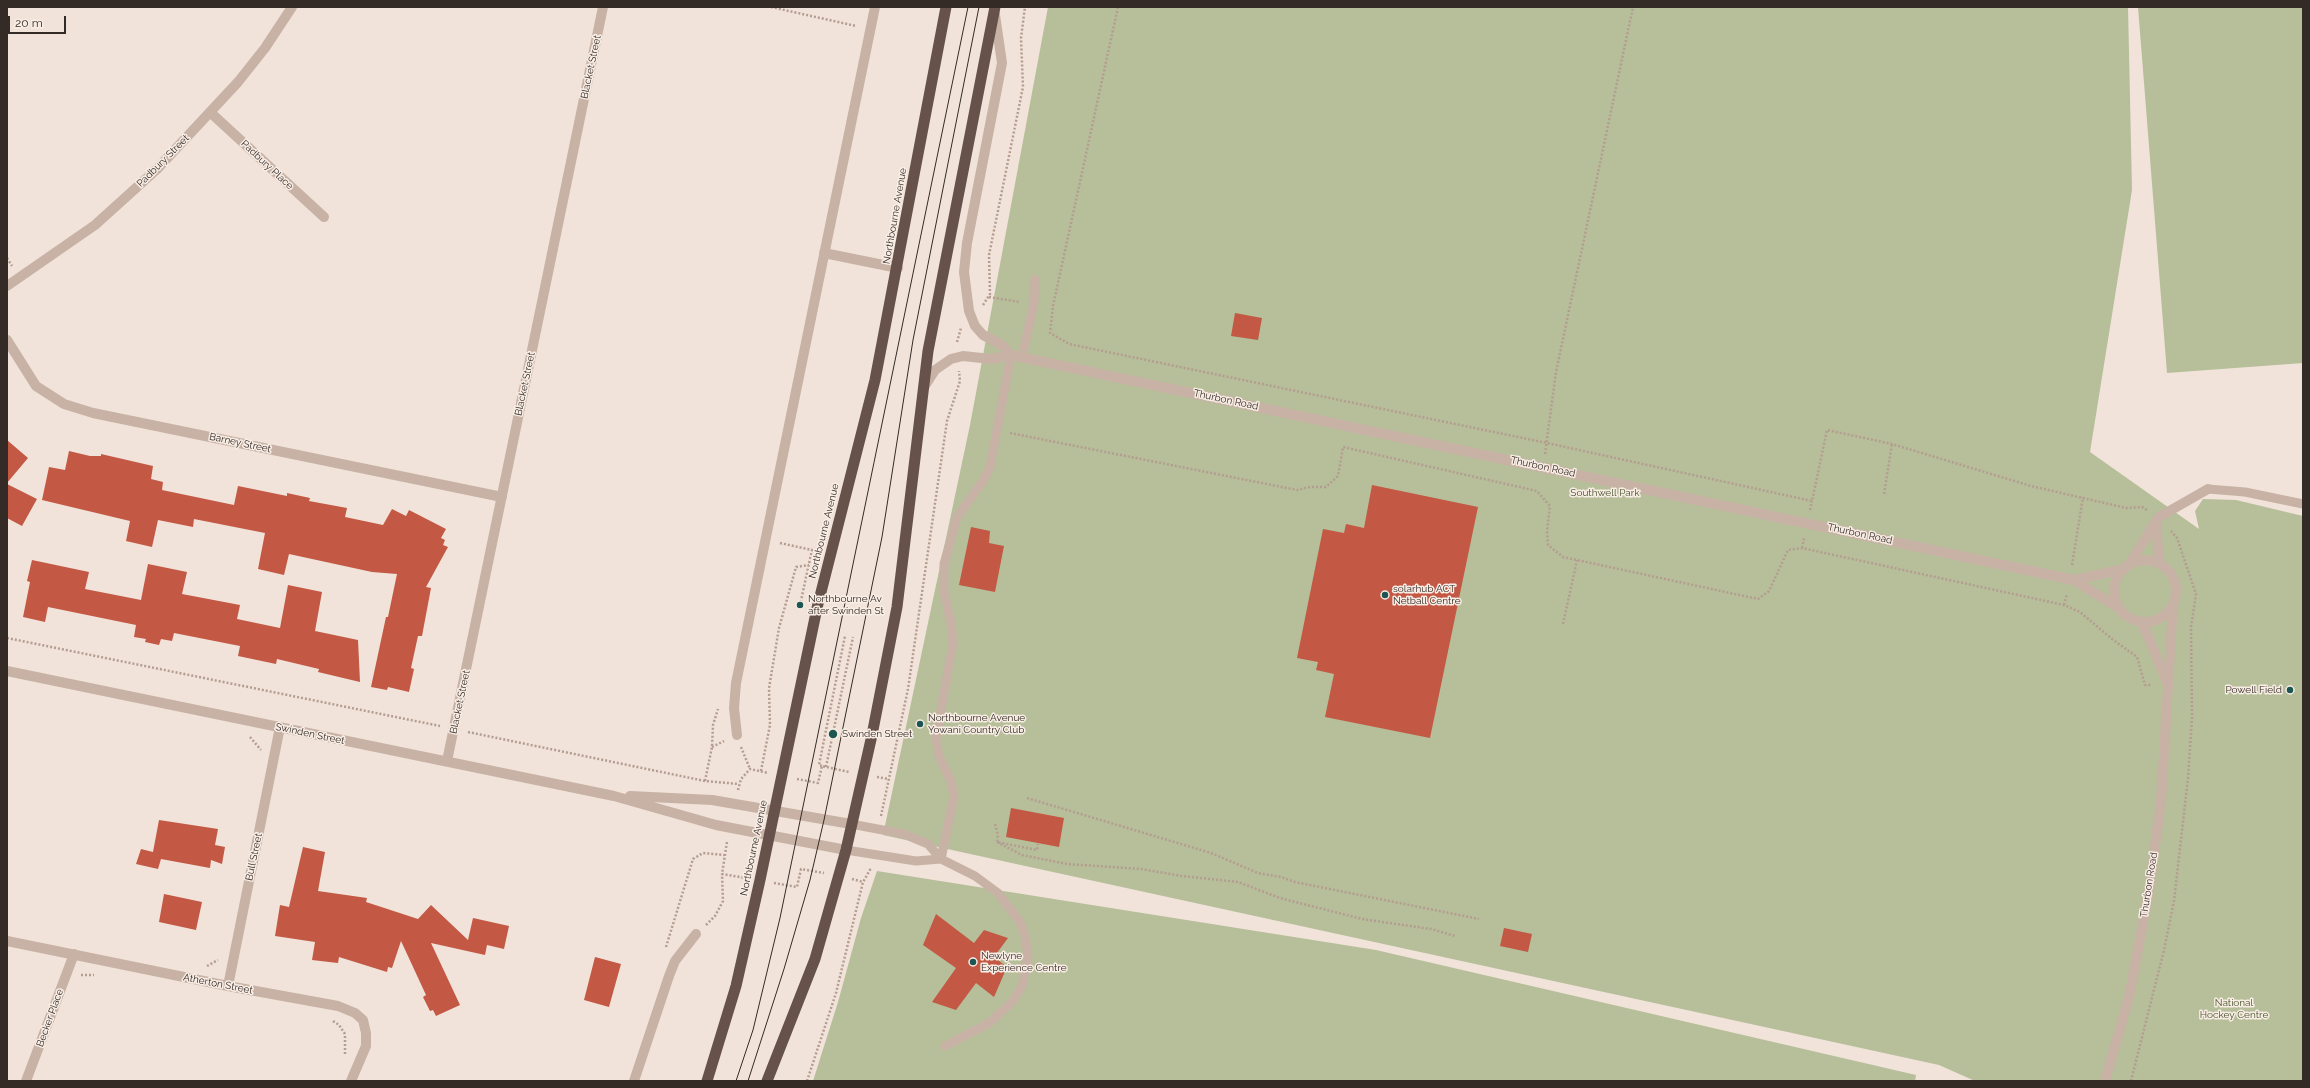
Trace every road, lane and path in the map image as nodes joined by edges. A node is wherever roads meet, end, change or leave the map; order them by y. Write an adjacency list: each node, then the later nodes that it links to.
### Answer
1 (292, 7): 11 (street, Padbury Street)
2 (603, 7): 30 (street, Blacket Street)
3 (771, 7): 10 (path)
4 (875, 7): 13 (street)
5 (946, 7): 15 (highway, Northbourne Avenue)
6 (1025, 7): 19 (path)
7 (1118, 7): 26 (path)
8 (1633, 7): 26 (path)
9 (995, 10): 21 (street); 24 (highway)
10 (859, 26)
11 (211, 113): 12 (street, Padbury Place); 18 (street, Padbury Street)
12 (324, 217)
13 (824, 253): 15 (street); 36 (street)
14 (18, 262): 16 (path)
15 (898, 268): 66 (highway, Northbourne Avenue)
16 (7, 269)
17 (1035, 279): 22 (lane)
18 (7, 286)
19 (989, 297)
20 (7, 340): 30 (street, Barney Street)
21 (1011, 355): 22 (street, Thurbon Road); 24 (street, Thurbon Road); 25 (lane)
22 (1022, 357): 41 (street, Thurbon Road)
23 (959, 370): 62 (path)
24 (922, 390): 67 (highway)
25 (997, 430): 37 (path); 73 (lane)
26 (1547, 443): 27 (path)
27 (1892, 444): 29 (path); 31 (path)
28 (2208, 489): 32 (lane); 34 (street)
29 (1884, 494)
30 (502, 497): 55 (street, Blacket Street)
31 (2083, 497): 33 (path); 41 (path)
32 (2303, 504)
33 (2142, 507)
34 (2156, 521): 38 (street); 40 (street)
35 (2177, 538): 96 (path)
36 (765, 539): 39 (path); 57 (street)
37 (1577, 560): 43 (path); 47 (path)
38 (2160, 564): 40 (street, Thurbon Road); 44 (street, Thurbon Road)
39 (809, 565): 42 (path); 61 (path)
40 (2127, 567): 41 (street, Thurbon Road); 45 (street)
41 (2072, 580): 43 (path); 45 (street, Thurbon Road)
42 (800, 605)
43 (2064, 605): 52 (path)
44 (2173, 605): 46 (street); 53 (street, Thurbon Road)
45 (2120, 609): 46 (street, Thurbon Road)
46 (2142, 622): 53 (street, Thurbon Road)
47 (1563, 624)
48 (845, 636): 50 (path)
49 (7, 638): 55 (path)
50 (853, 638)
51 (7, 671): 54 (street, Swinden Street)
52 (2145, 685)
53 (2169, 686): 95 (street, Thurbon Road)
54 (280, 728): 59 (street, Swinden Street); 85 (street, Bull Street)
55 (454, 729): 59 (street, Blacket Street); 63 (path)
56 (245, 735): 58 (path)
57 (737, 735): 60 (path)
58 (262, 755)
59 (447, 761): 64 (street, Swinden Street)
60 (750, 769)
61 (761, 771)
62 (889, 779)
63 (739, 784)
64 (614, 796): 66 (street, Swinden Street); 69 (street, Swinden Street)
65 (1027, 798): 76 (path)
66 (774, 811): 67 (street, Swinden Street); 69 (highway, Northbourne Avenue)
67 (851, 824): 72 (highway); 73 (lane)
68 (995, 824): 70 (path)
69 (770, 835): 72 (street, Swinden Street); 92 (highway, Northbourne Avenue)
70 (997, 842): 71 (path); 78 (path)
71 (1038, 844)
72 (846, 850): 73 (lane); 93 (highway)
73 (941, 859): 87 (lane)
74 (722, 874): 77 (path)
75 (863, 882): 94 (path)
76 (1479, 919)
77 (696, 934): 91 (street)
78 (1455, 936)
79 (7, 941): 80 (street, Atherton Street)
80 (74, 954): 83 (street, Becker Place); 85 (street, Atherton Street)
81 (222, 954): 82 (path)
82 (206, 967)
83 (66, 974): 84 (path); 89 (street, Becker Place)
84 (96, 974)
85 (228, 986): 90 (street, Atherton Street)
86 (329, 1019): 88 (path)
87 (945, 1046)
88 (342, 1062)
89 (26, 1081)
90 (351, 1081)
91 (634, 1081)
92 (707, 1081)
93 (768, 1081)
94 (807, 1081)
95 (2105, 1081)
96 (2131, 1081)

